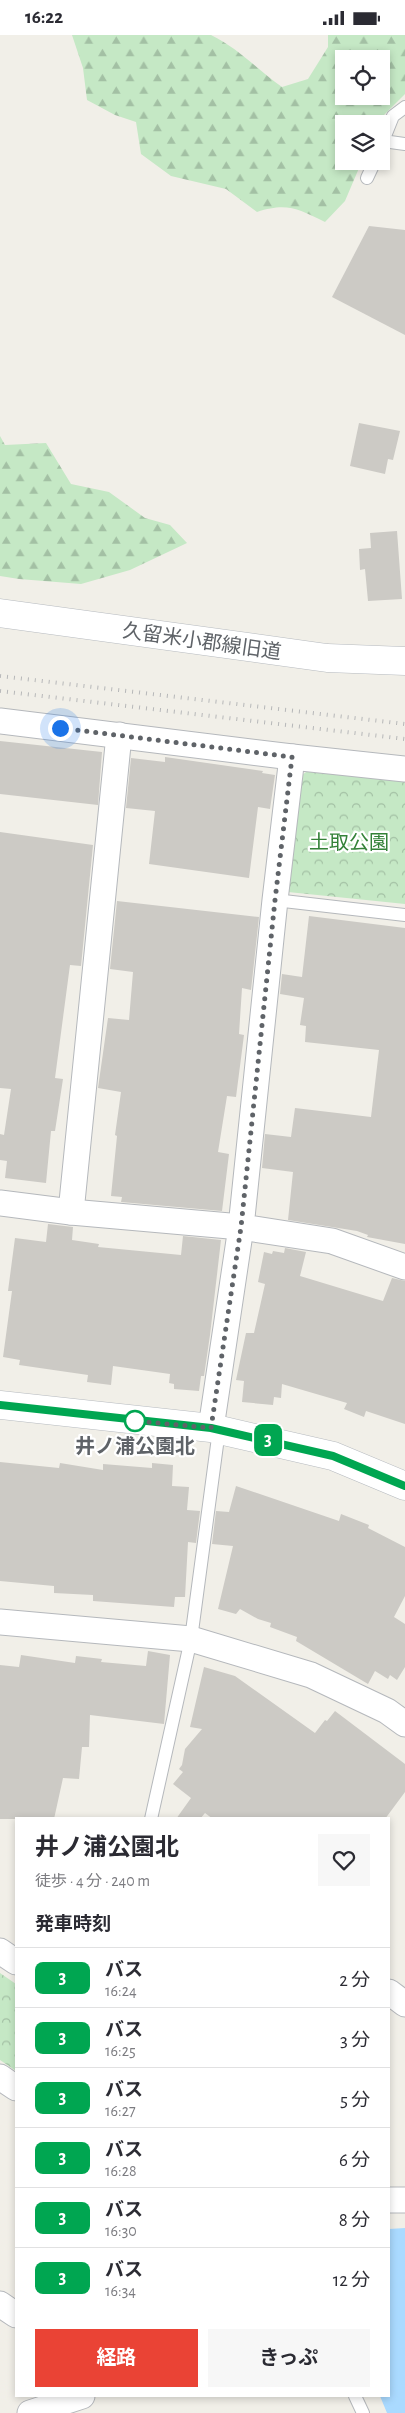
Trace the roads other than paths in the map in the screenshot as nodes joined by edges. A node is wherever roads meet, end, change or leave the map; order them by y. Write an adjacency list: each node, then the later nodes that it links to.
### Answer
1 (405, 107): 2 (lane)
2 (390, 123)
3 (390, 143): 4 (lane)
4 (405, 144)
5 (371, 170): 6 (lane)
6 (367, 178)
7 (0, 613): 8 (street, 久留米小郡線旧道)
8 (405, 661)
9 (0, 721): 10 (street)
10 (119, 735): 11 (street); 16 (street)
11 (292, 757): 12 (street); 13 (street)
12 (405, 769)
13 (275, 900): 14 (lane); 17 (street)
14 (405, 915)
15 (0, 1203): 16 (street)
16 (70, 1212): 17 (street)
17 (241, 1227): 18 (street); 20 (street)
18 (405, 1267)
19 (0, 1405): 20 (street)
20 (215, 1429): 21 (street); 23 (lane)
21 (405, 1486)
22 (0, 1621): 23 (street)
23 (192, 1639): 24 (street); 25 (lane)
24 (405, 1724)
25 (151, 1817)
26 (0, 1951): 27 (street)
27 (15, 1961)
28 (390, 1993): 29 (street)
29 (405, 2004)
30 (0, 2077): 31 (street)
31 (15, 2087)
32 (390, 2200): 33 (street)
33 (405, 2200)
34 (0, 2304): 35 (street)
35 (15, 2314)
36 (79, 2397): 38 (street)
37 (356, 2397): 39 (lane)
38 (30, 2413)
39 (363, 2413)

